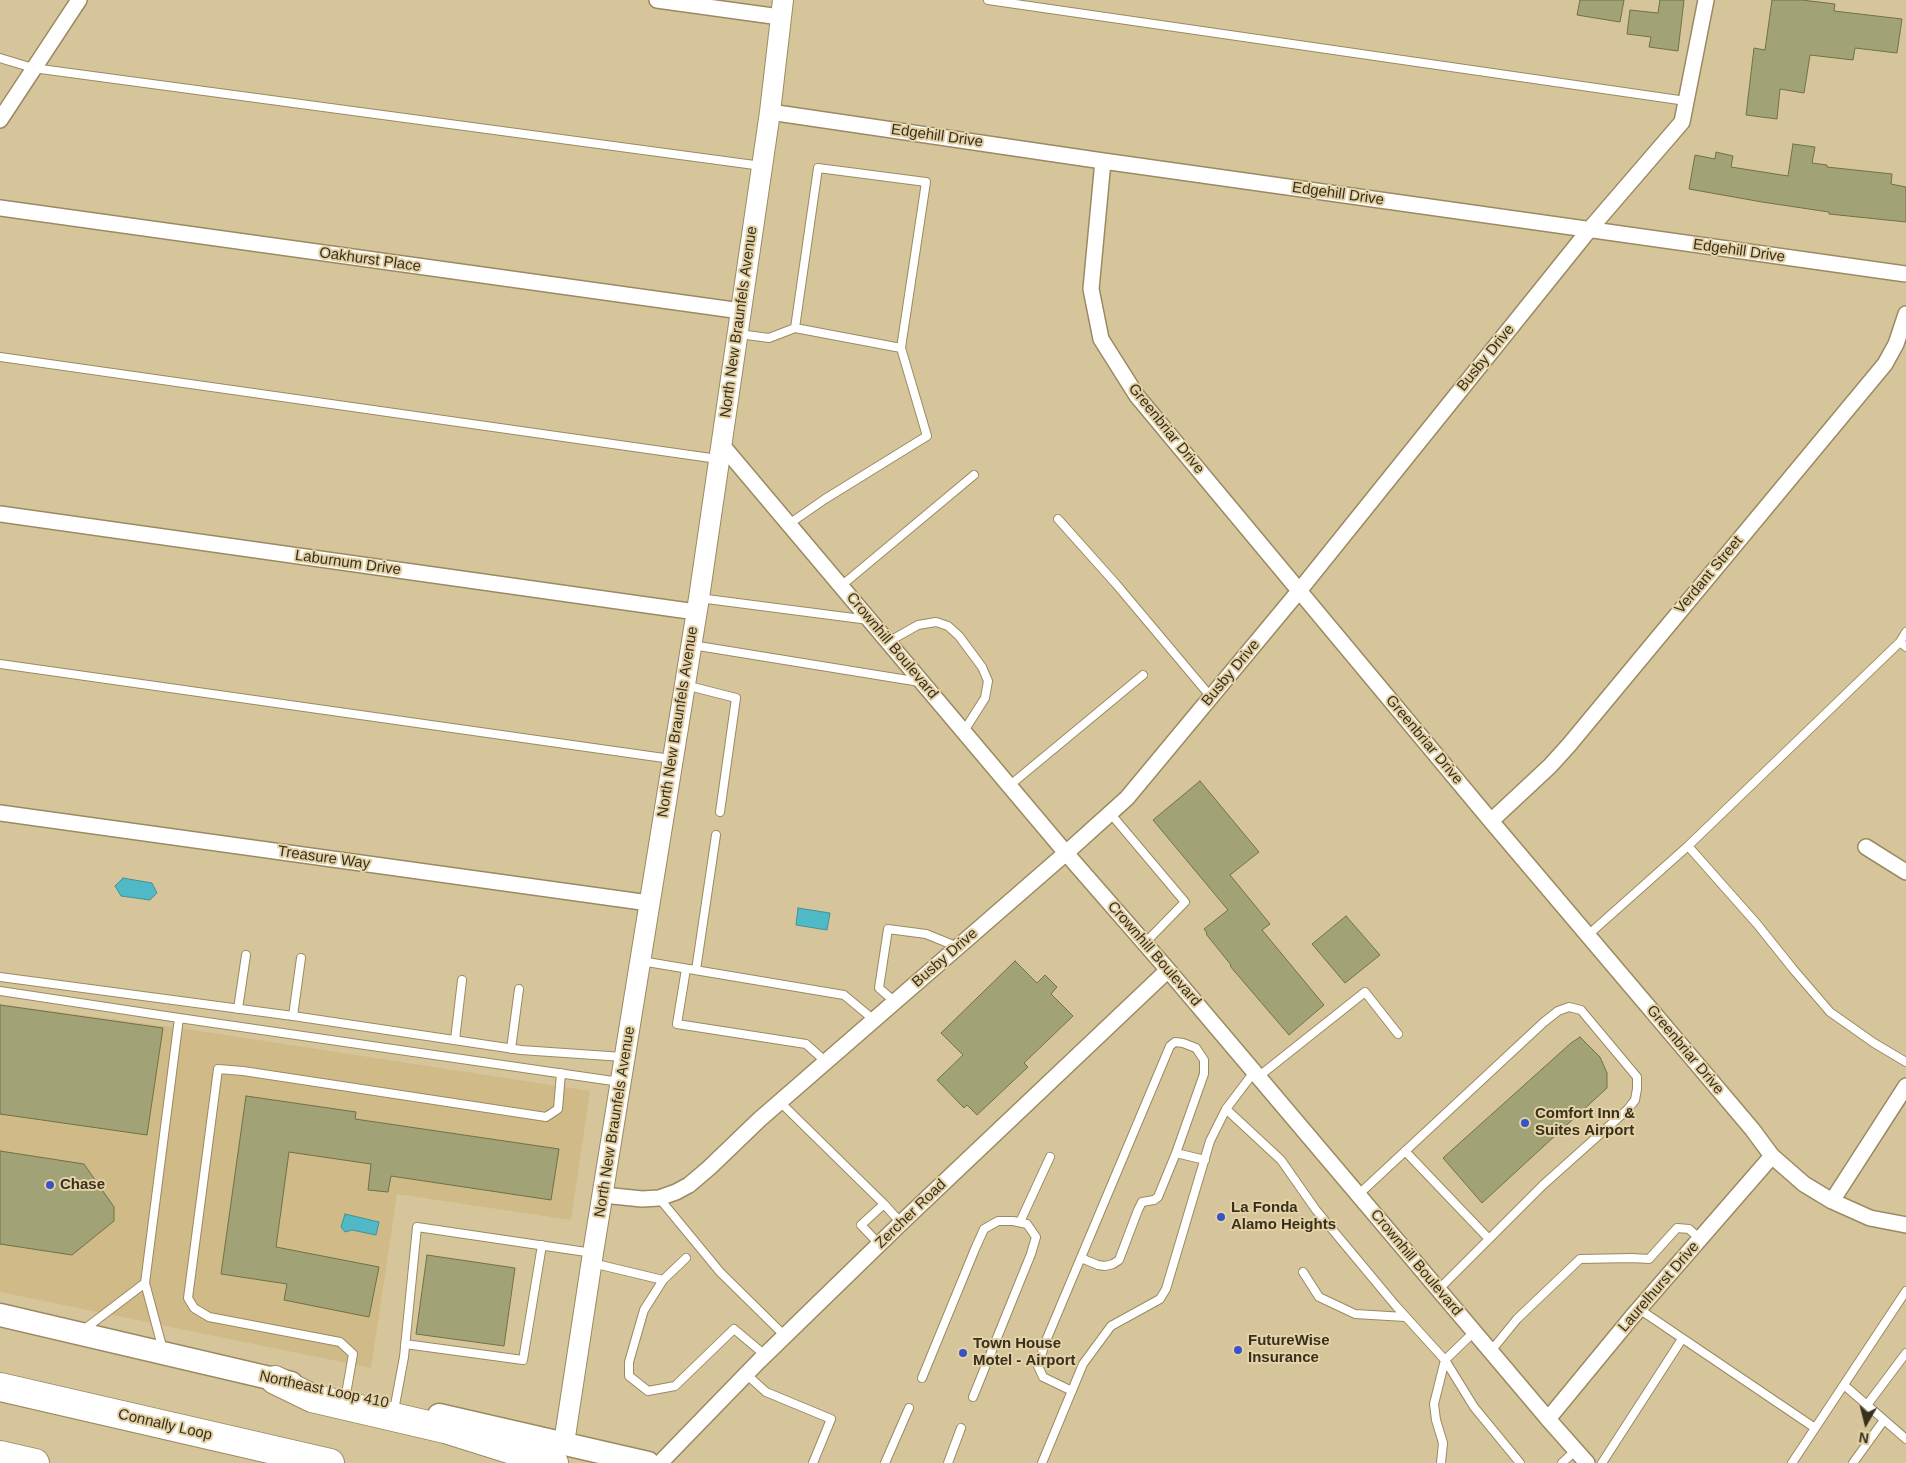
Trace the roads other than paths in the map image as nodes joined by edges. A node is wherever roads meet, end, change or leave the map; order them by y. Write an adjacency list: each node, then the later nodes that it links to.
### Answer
1 (79, 0): 7 (street)
2 (657, 0): 5 (street)
3 (988, 0): 8 (lane)
4 (1706, 0): 8 (street, Busby Drive)
5 (782, 9): 9 (street, North New Braunfels Avenue)
6 (0, 58): 7 (lane)
7 (33, 68): 10 (street); 12 (lane)
8 (1686, 101): 14 (street, Busby Drive)
9 (770, 112): 11 (street, Edgehill Drive); 12 (street, North New Braunfels Avenue)
10 (0, 120)
11 (1103, 161): 14 (street, Edgehill Drive); 28 (street, Greenbriar Drive)
12 (762, 166): 16 (street, North New Braunfels Avenue)
13 (0, 208): 16 (street, Oakhurst Place)
14 (1589, 230): 15 (street, Edgehill Drive); 28 (street, Busby Drive)
15 (1906, 274)
16 (740, 311): 19 (street, North New Braunfels Avenue)
17 (1906, 314): 46 (street, Verdant Street)
18 (795, 328): 19 (lane); 20 (lane); 20 (lane)
19 (737, 334): 22 (street, North New Braunfels Avenue)
20 (901, 348): 26 (lane)
21 (0, 357): 22 (lane)
22 (721, 452): 26 (street, Crownhill Boulevard); 29 (street, North New Braunfels Avenue)
23 (974, 475): 27 (lane)
24 (0, 514): 29 (street, Laburnum Drive)
25 (1058, 520): 39 (lane)
26 (789, 524): 27 (street, Crownhill Boulevard)
27 (841, 586): 30 (street, Crownhill Boulevard)
28 (1299, 591): 39 (street, Busby Drive); 46 (street, Greenbriar Drive)
29 (698, 604): 30 (lane); 34 (street, North New Braunfels Avenue)
30 (870, 621): 32 (street, Crownhill Boulevard)
31 (1906, 632): 33 (lane)
32 (888, 642): 37 (street, Crownhill Boulevard); 40 (lane)
33 (1903, 644): 48 (lane)
34 (691, 645): 37 (lane); 38 (street, North New Braunfels Avenue)
35 (0, 664): 41 (lane)
36 (1143, 675): 42 (lane)
37 (922, 682): 40 (street, Crownhill Boulevard)
38 (684, 684): 41 (street, North New Braunfels Avenue); 43 (lane)
39 (1211, 697): 45 (street, Busby Drive)
40 (964, 731): 42 (street, Crownhill Boulevard)
41 (672, 759): 52 (street, North New Braunfels Avenue)
42 (1010, 786): 50 (street, Crownhill Boulevard)
43 (720, 812)
44 (0, 813): 52 (street, Treasure Way)
45 (1110, 813): 50 (street, Busby Drive); 54 (lane)
46 (1491, 820): 53 (street, Greenbriar Drive)
47 (716, 835): 60 (lane)
48 (1688, 846): 53 (lane); 76 (lane)
49 (1866, 847): 51 (street)
50 (1066, 853): 54 (street, Crownhill Boulevard); 55 (street, Busby Drive)
51 (1906, 872)
52 (649, 903): 58 (street, North New Braunfels Avenue)
53 (1588, 935): 85 (street, Greenbriar Drive)
54 (1145, 943): 61 (street, Crownhill Boulevard)
55 (958, 947): 66 (street, Busby Drive); 66 (lane)
56 (246, 955): 67 (lane)
57 (302, 958): 68 (lane)
58 (640, 961): 59 (lane); 74 (street, North New Braunfels Avenue)
59 (686, 968): 60 (lane); 75 (lane)
60 (696, 970): 70 (lane)
61 (1168, 970): 78 (street, Crownhill Boulevard); 94 (street, Zercher Road)
62 (0, 977): 67 (lane)
63 (462, 980): 72 (lane)
64 (519, 989): 73 (lane)
65 (0, 991): 69 (lane)
66 (895, 1002): 70 (street, Busby Drive)
67 (238, 1009): 68 (lane)
68 (293, 1016): 72 (lane)
69 (179, 1018): 77 (lane); 105 (lane)
70 (874, 1020): 75 (street, Busby Drive)
71 (1398, 1034): 78 (lane)
72 (455, 1040): 73 (lane)
73 (511, 1049): 74 (lane)
74 (625, 1058): 79 (street, North New Braunfels Avenue)
75 (826, 1062): 81 (street, Busby Drive)
76 (1906, 1062)
77 (562, 1073): 79 (lane); 127 (lane)
78 (1256, 1074): 82 (lane); 89 (street, Crownhill Boulevard)
79 (621, 1082): 88 (street, North New Braunfels Avenue)
80 (1906, 1086): 91 (street)
81 (780, 1102): 90 (street, Busby Drive); 92 (lane)
82 (1226, 1109): 87 (lane); 110 (lane)
83 (1405, 1151): 89 (lane); 96 (lane); 96 (lane)
84 (1176, 1152): 87 (lane); 102 (lane); 102 (lane)
85 (1772, 1156): 91 (street, Greenbriar Drive); 97 (street, Laurelhurst Drive)
86 (1050, 1157): 93 (lane)
87 (1204, 1160): 126 (lane)
88 (604, 1195): 90 (street, Busby Drive); 100 (street, North New Braunfels Avenue)
89 (1358, 1195): 106 (street, Crownhill Boulevard)
90 (659, 1198): 113 (lane)
91 (1832, 1201): 95 (street, Greenbriar Drive)
92 (884, 1204): 94 (lane); 98 (lane)
93 (1020, 1222): 122 (lane); 128 (lane)
94 (901, 1223): 98 (street, Zercher Road)
95 (1906, 1225)
96 (1490, 1239): 106 (lane)
97 (1700, 1239): 108 (street, Laurelhurst Drive); 116 (lane)
98 (879, 1244): 113 (street, Zercher Road)
99 (542, 1245): 100 (lane); 115 (lane); 115 (lane)
100 (592, 1258): 104 (lane); 138 (street, North New Braunfels Avenue)
101 (686, 1258): 104 (lane)
102 (1081, 1258): 126 (lane)
103 (1303, 1272): 110 (lane)
104 (663, 1280): 119 (lane)
105 (144, 1283): 112 (lane); 117 (lane)
106 (1438, 1290): 111 (street, Crownhill Boulevard)
107 (1906, 1291): 124 (lane)
108 (1639, 1310): 114 (lane); 132 (street, Laurelhurst Drive)
109 (0, 1315): 112 (main road, Northeast Loop 410)
110 (1406, 1316): 120 (lane)
111 (1474, 1332): 116 (street, Crownhill Boulevard); 120 (lane)
112 (79, 1333): 117 (main road, Northeast Loop 410)
113 (785, 1336): 119 (street, Zercher Road)
114 (1682, 1338): 135 (lane); 152 (lane)
115 (405, 1344): 129 (lane)
116 (1491, 1351): 132 (street, Crownhill Boulevard)
117 (164, 1352): 123 (main road, Northeast Loop 410)
118 (1906, 1354): 130 (lane)
119 (765, 1355): 121 (street, Zercher Road)
120 (1445, 1360): 148 (lane); 149 (lane)
121 (746, 1374): 143 (street, Zercher Road); 144 (lane)
122 (922, 1378)
123 (275, 1380): 127 (main road, Northeast Loop 410); 138 (highway)
124 (1844, 1385): 130 (lane); 135 (lane)
125 (0, 1388): 141 (highway, Connally Loop)
126 (1072, 1391): 147 (lane)
127 (346, 1394): 129 (main road, Northeast Loop 410)
128 (973, 1398)
129 (395, 1405): 138 (main road, Northeast Loop 410)
130 (1867, 1405): 133 (lane)
131 (910, 1408): 145 (lane)
132 (1548, 1418): 137 (street, Crownhill Boulevard)
133 (1884, 1420): 136 (lane); 154 (lane)
134 (961, 1428): 146 (lane)
135 (1815, 1428): 153 (lane)
136 (1906, 1439)
137 (1576, 1450): 150 (lane); 151 (street, Crownhill Boulevard)
138 (559, 1453): 142 (main road, Northeast Loop 410)
139 (0, 1455): 140 (highway)
140 (35, 1463)
141 (330, 1463)
142 (648, 1463)
143 (660, 1463)
144 (813, 1463)
145 (885, 1463)
146 (948, 1463)
147 (1042, 1463)
148 (1442, 1463)
149 (1520, 1463)
150 (1562, 1463)
151 (1587, 1463)
152 (1602, 1463)
153 (1792, 1463)
154 (1853, 1463)

